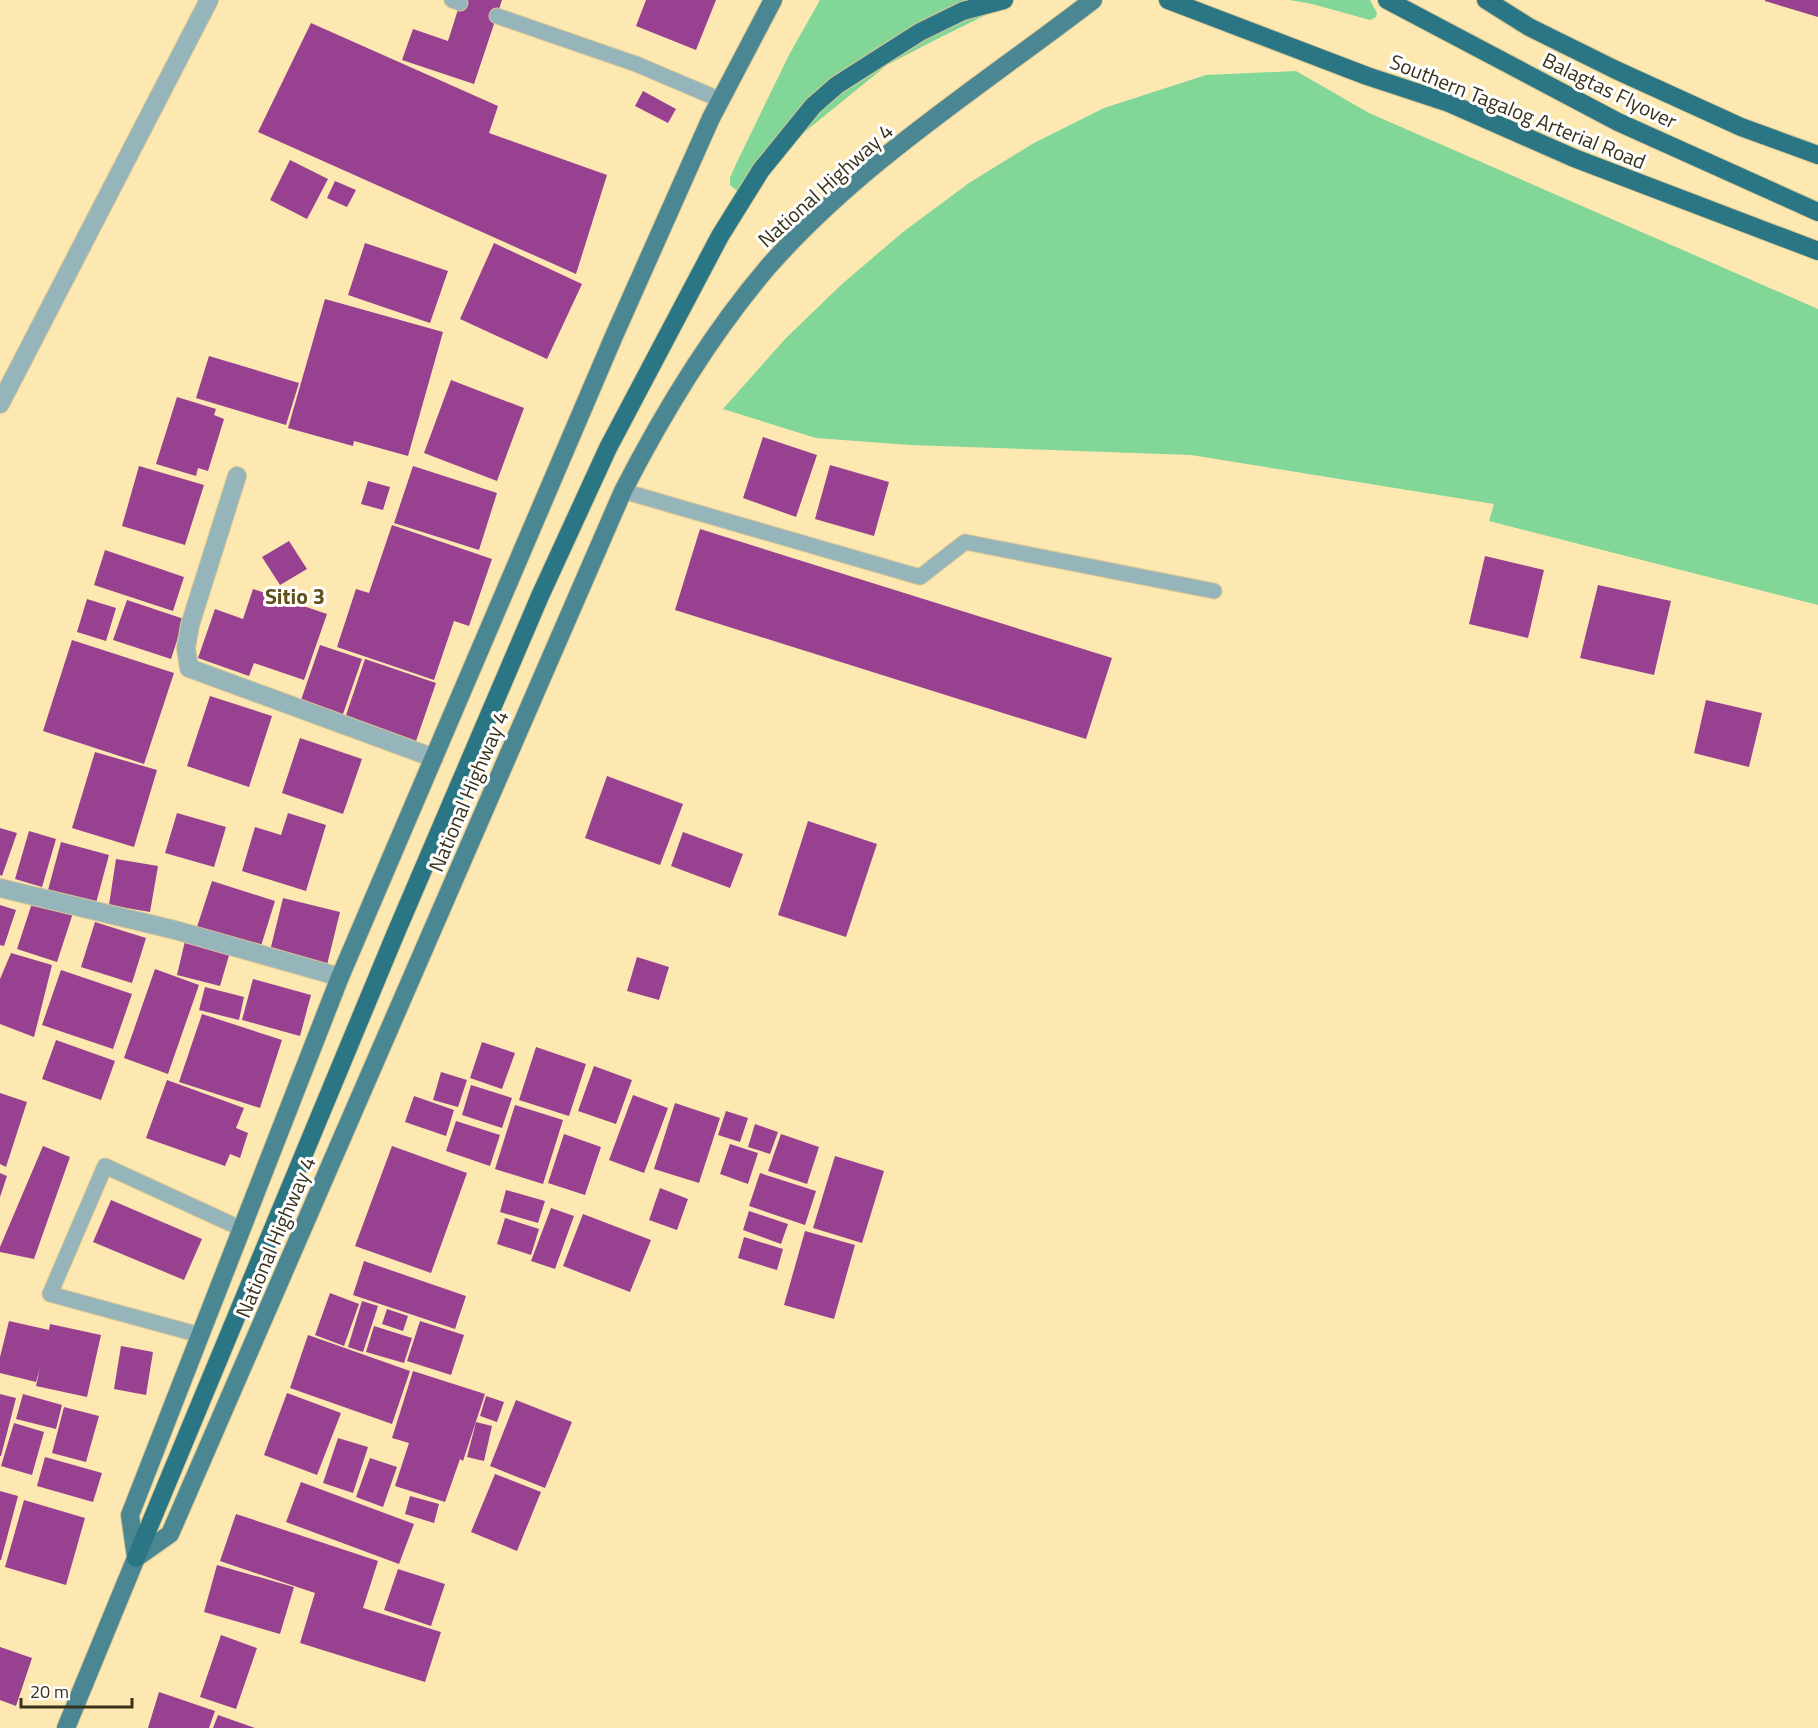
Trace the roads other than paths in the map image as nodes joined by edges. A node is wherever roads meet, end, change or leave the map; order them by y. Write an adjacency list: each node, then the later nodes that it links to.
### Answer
1 (209, 0): 13 (street)
2 (773, 0): 9 (main road, National Highway 4)
3 (1005, 0): 22 (highway)
4 (1094, 0): 15 (main road, National Highway 4)
5 (1167, 0): 12 (highway, Southern Tagalog Arterial Road)
6 (1387, 0): 11 (highway, Balagtas Flyover)
7 (1486, 0): 10 (highway)
8 (497, 16): 9 (lane)
9 (721, 100): 17 (main road, National Highway 4)
10 (1818, 155)
11 (1818, 212)
12 (1818, 251)
13 (0, 404)
14 (237, 476): 17 (street)
15 (623, 491): 16 (lane); 22 (main road, National Highway 4)
16 (1214, 591)
17 (434, 758): 19 (main road, National Highway 4)
18 (0, 888): 19 (street)
19 (340, 977): 20 (main road, National Highway 4)
20 (242, 1229): 21 (main road, National Highway 4); 21 (lane)
21 (200, 1335): 22 (main road, National Highway 4)
22 (136, 1558): 23 (main road)
23 (66, 1728)

